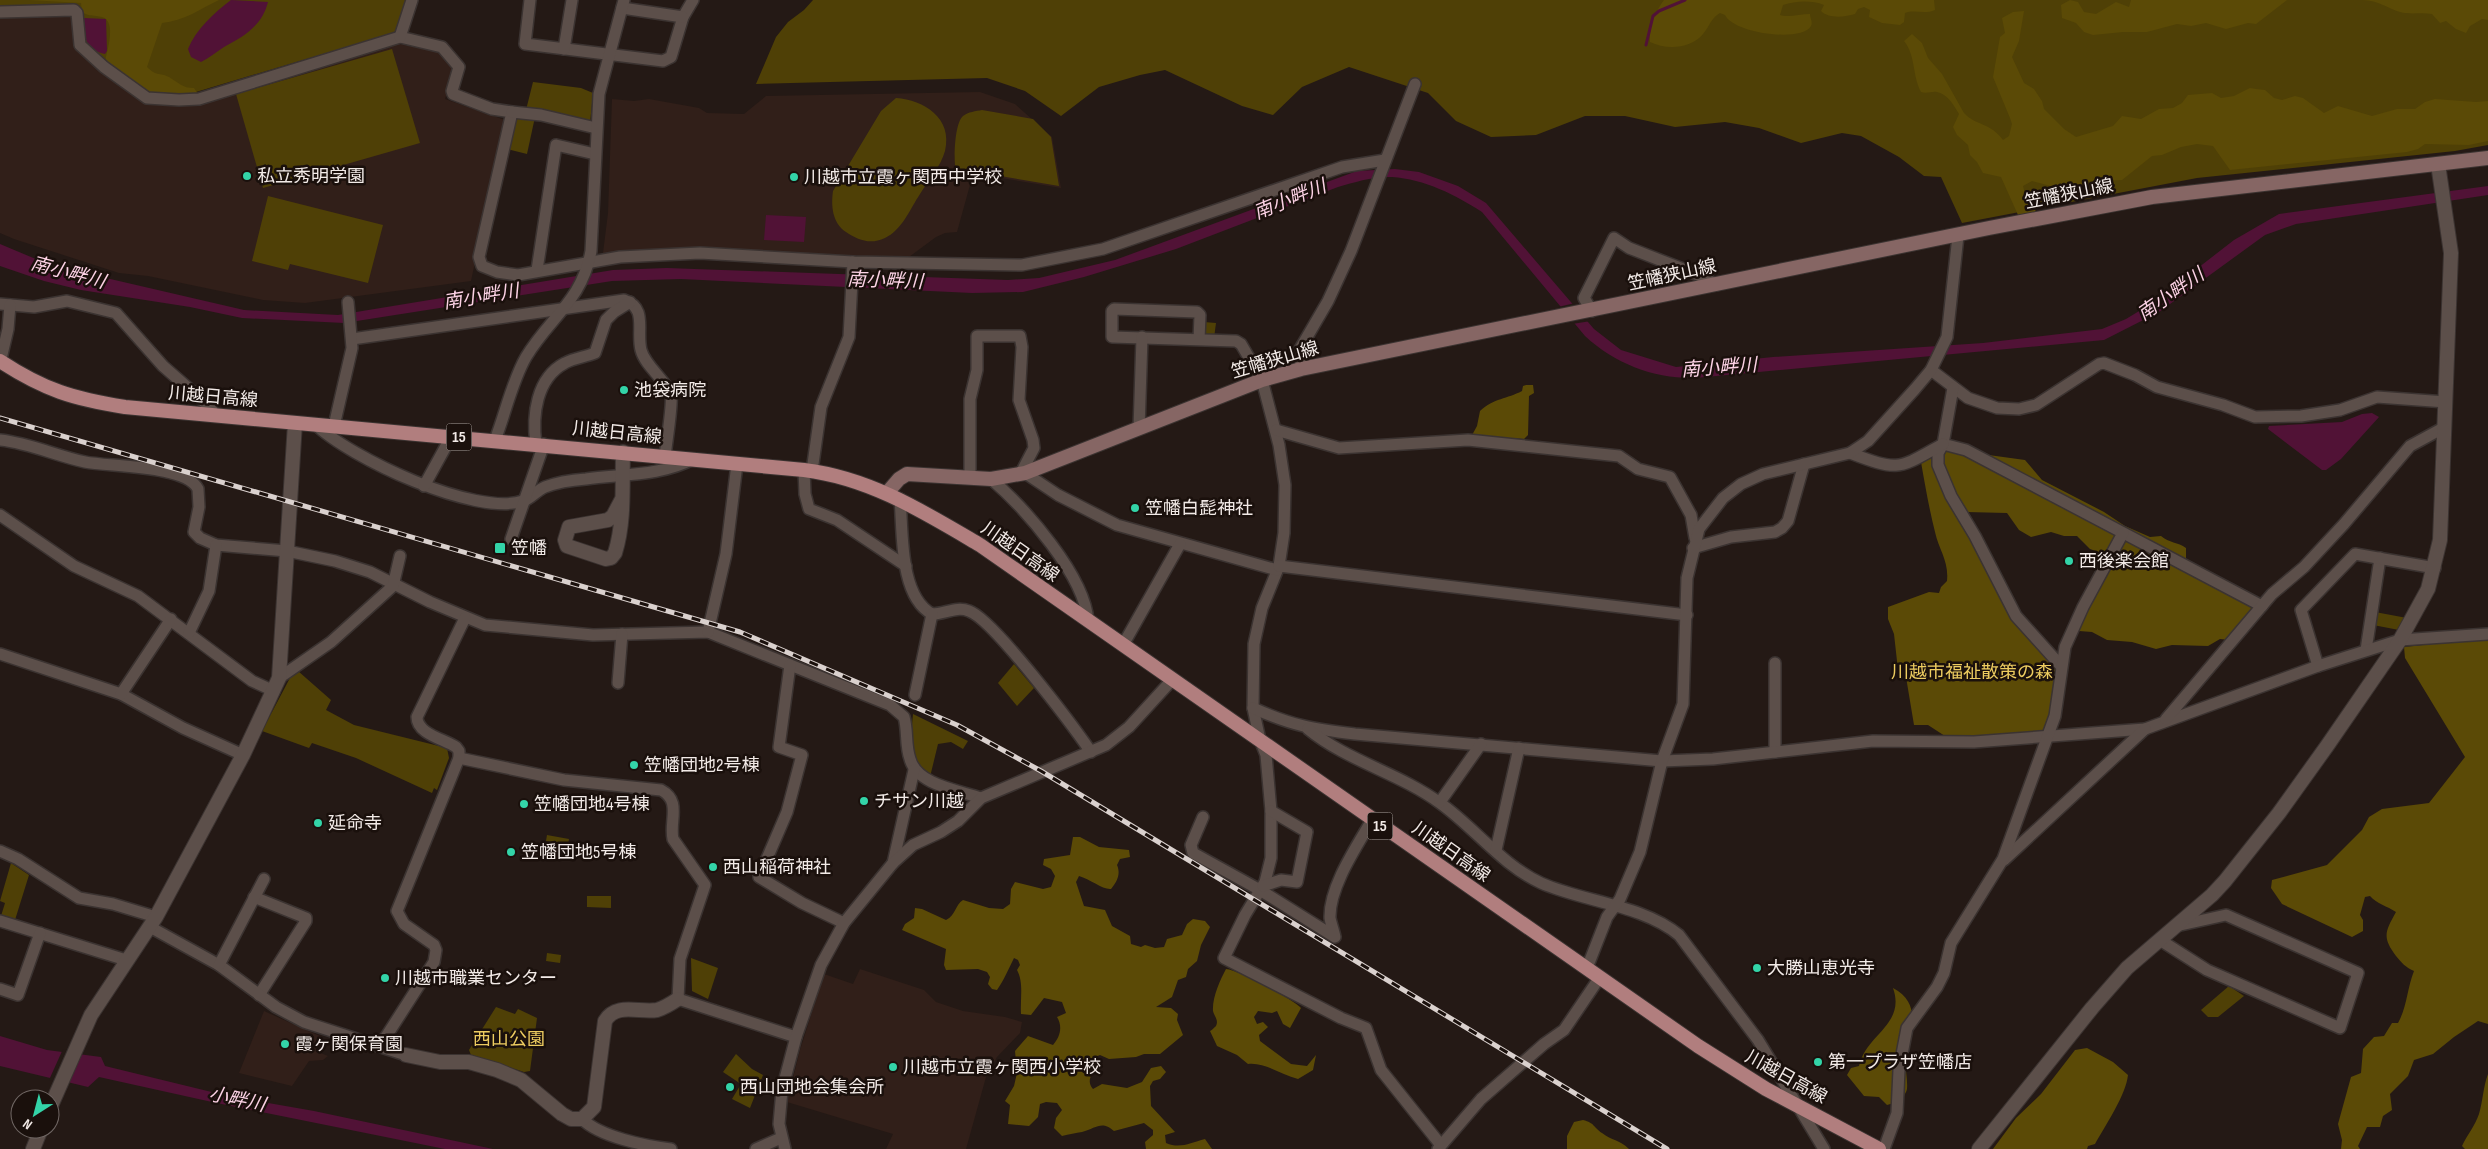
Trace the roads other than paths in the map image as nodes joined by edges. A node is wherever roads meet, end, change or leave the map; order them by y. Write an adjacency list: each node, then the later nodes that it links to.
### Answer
1 (412, 0): 8 (street)
2 (530, 0): 9 (street)
3 (572, 0): 9 (street)
4 (693, 0): 7 (street)
5 (623, 4): 7 (street); 10 (street)
6 (0, 12): 8 (street)
7 (683, 17): 10 (street)
8 (400, 37): 12 (street)
9 (564, 49): 10 (street)
10 (609, 54): 13 (street)
11 (1415, 84): 16 (street)
12 (512, 112): 13 (street); 21 (street)
13 (596, 128): 14 (street)
14 (595, 154): 19 (street); 21 (street)
15 (2488, 158): 17 (main road, 笠幡狭山線)
16 (1385, 163): 20 (street); 32 (street)
17 (2438, 164): 18 (main road, 笠幡狭山線); 36 (street)
18 (1958, 236): 22 (main road, 笠幡狭山線); 33 (street)
19 (588, 264): 20 (street); 21 (street); 26 (street)
20 (853, 264): 55 (street)
21 (536, 270)
22 (1716, 285): 27 (main road, 笠幡狭山線); 27 (street)
23 (348, 302): 29 (street)
24 (630, 302): 26 (street); 47 (street); 51 (street)
25 (5, 304): 31 (street); 37 (street)
26 (568, 305): 29 (street); 46 (street)
27 (1590, 311): 32 (main road, 笠幡狭山線)
28 (1142, 338): 30 (street); 30 (street); 42 (street)
29 (352, 340): 40 (street)
30 (1199, 340): 34 (street)
31 (0, 362): 37 (main road, 川越日高線 / 15)
32 (1301, 369): 34 (main road, 笠幡狭山線)
33 (1931, 369): 35 (street); 50 (street)
34 (1262, 380): 42 (main road, 笠幡狭山線); 43 (street)
35 (1953, 388): 36 (street); 48 (street)
36 (2446, 402): 41 (street)
37 (214, 415): 38 (main road, 川越日高線 / 15)
38 (295, 423): 39 (main road, 川越日高線 / 15); 70 (street)
39 (315, 424): 40 (main road, 川越日高線 / 15); 60 (street)
40 (334, 426): 44 (main road, 川越日高線 / 15)
41 (2445, 427): 75 (street); 77 (street)
42 (1139, 429): 56 (main road, 笠幡狭山線)
43 (1276, 430): 67 (street); 74 (street)
44 (451, 437): 46 (main road, 川越日高線 / 15); 60 (street)
45 (0, 440): 69 (street)
46 (495, 440): 47 (main road, 川越日高線 / 15)
47 (540, 444): 49 (main road, 川越日高線 / 15); 63 (street)
48 (1943, 444): 50 (street); 65 (street); 93 (street)
49 (623, 452): 51 (main road, 川越日高線 / 15); 57 (street)
50 (1850, 454): 54 (street)
51 (665, 457): 52 (main road, 川越日高線 / 15)
52 (693, 460): 53 (main road, 川越日高線 / 15); 57 (street)
53 (737, 464): 55 (main road, 川越日高線 / 15); 83 (street)
54 (1804, 464): 67 (street); 67 (street)
55 (808, 470): 61 (main road, 川越日高線 / 15); 73 (street)
56 (1025, 473): 58 (street); 59 (main road, 笠幡狭山線); 68 (street)
57 (622, 476): 62 (street); 63 (street)
58 (970, 478): 59 (main road, 笠幡狭山線); 61 (main road, 笠幡狭山線)
59 (991, 479): 82 (street)
60 (424, 486): 63 (street)
61 (894, 496): 73 (street); 82 (main road, 川越日高線 / 15)
62 (622, 499): 62 (street)
63 (524, 501): 66 (street)
64 (0, 515): 81 (street)
65 (2124, 533): 77 (street); 93 (street)
66 (511, 539)
67 (1694, 543): 79 (street)
68 (1180, 544): 74 (street); 88 (street)
69 (216, 545): 70 (street); 84 (street)
70 (287, 551): 76 (street); 96 (street)
71 (400, 556): 76 (street)
72 (2380, 558): 75 (street); 89 (street); 94 (street)
73 (906, 566): 78 (street)
74 (1278, 568): 79 (street); 100 (street)
75 (2435, 568): 87 (street)
76 (393, 586): 80 (street); 96 (street)
77 (2262, 606): 101 (street)
78 (932, 614): 99 (street); 108 (street)
79 (1687, 615): 112 (street)
80 (465, 618): 85 (street); 111 (street)
81 (171, 620): 84 (street); 98 (street)
82 (1088, 622): 88 (main road, 川越日高線 / 15)
83 (708, 632): 85 (street); 92 (street)
84 (189, 633): 96 (street)
85 (622, 634): 97 (street)
86 (2488, 634): 87 (street)
87 (2400, 640): 89 (street); 130 (street)
88 (1123, 645): 95 (main road, 川越日高線 / 15)
89 (2366, 650): 94 (street)
90 (0, 654): 98 (street)
91 (1774, 663): 109 (street)
92 (790, 665): 113 (street); 129 (street)
93 (2061, 666): 104 (street)
94 (2318, 666): 101 (street)
95 (1172, 680): 105 (main road, 川越日高線 / 15); 108 (street)
96 (277, 684): 110 (street)
97 (618, 684)
98 (121, 694): 110 (street)
99 (915, 695)
100 (1254, 708): 102 (street); 105 (street)
101 (2165, 720): 103 (street)
102 (1308, 729): 106 (street); 115 (street)
103 (2145, 729): 104 (street); 122 (street)
104 (2048, 735): 109 (street); 122 (street)
105 (1260, 740): 116 (street); 118 (main road, 川越日高線 / 15)
106 (1481, 744): 107 (street); 115 (street)
107 (1519, 748): 112 (street); 119 (street)
108 (1090, 752): 114 (street)
109 (1775, 752): 112 (street)
110 (243, 755): 128 (street)
111 (459, 758): 139 (street); 141 (street)
112 (1662, 761): 126 (street)
113 (914, 770): 114 (street); 121 (street)
114 (981, 798): 121 (street)
115 (1440, 802): 119 (street)
116 (1271, 811): 124 (street); 124 (street)
117 (1203, 817): 124 (street)
118 (1372, 820): 124 (street); 135 (main road, 川越日高線 / 15)
119 (1496, 850): 126 (street)
120 (0, 851): 128 (street)
121 (893, 863): 129 (street)
122 (1999, 865): 152 (street)
123 (264, 879): 125 (street)
124 (1262, 888): 147 (street)
125 (254, 896): 134 (street); 138 (street)
126 (1614, 906): 135 (street); 144 (street)
127 (0, 921): 131 (street)
128 (153, 922): 133 (street); 134 (street)
129 (844, 923): 140 (street)
130 (2176, 926): 132 (street); 132 (street)
131 (40, 933): 133 (street); 137 (street)
132 (2160, 940): 153 (street)
133 (126, 960): 143 (street)
134 (219, 965): 138 (street)
135 (1586, 968): 136 (main road, 川越日高線 / 15)
136 (1600, 977): 144 (main road, 川越日高線 / 15); 147 (street)
137 (0, 989)
138 (259, 995): 141 (street)
139 (678, 999): 140 (street); 145 (street)
140 (796, 1037): 146 (street)
141 (380, 1046): 142 (street)
142 (406, 1054): 145 (street)
143 (58, 1089)
144 (1798, 1106): 150 (street); 151 (main road, 川越日高線 / 15)
145 (582, 1119): 148 (street)
146 (783, 1143): 149 (street)
147 (1439, 1147)
148 (671, 1149)
149 (756, 1149)
150 (1824, 1149)
151 (1879, 1149)
152 (1884, 1149)
153 (1979, 1149)

